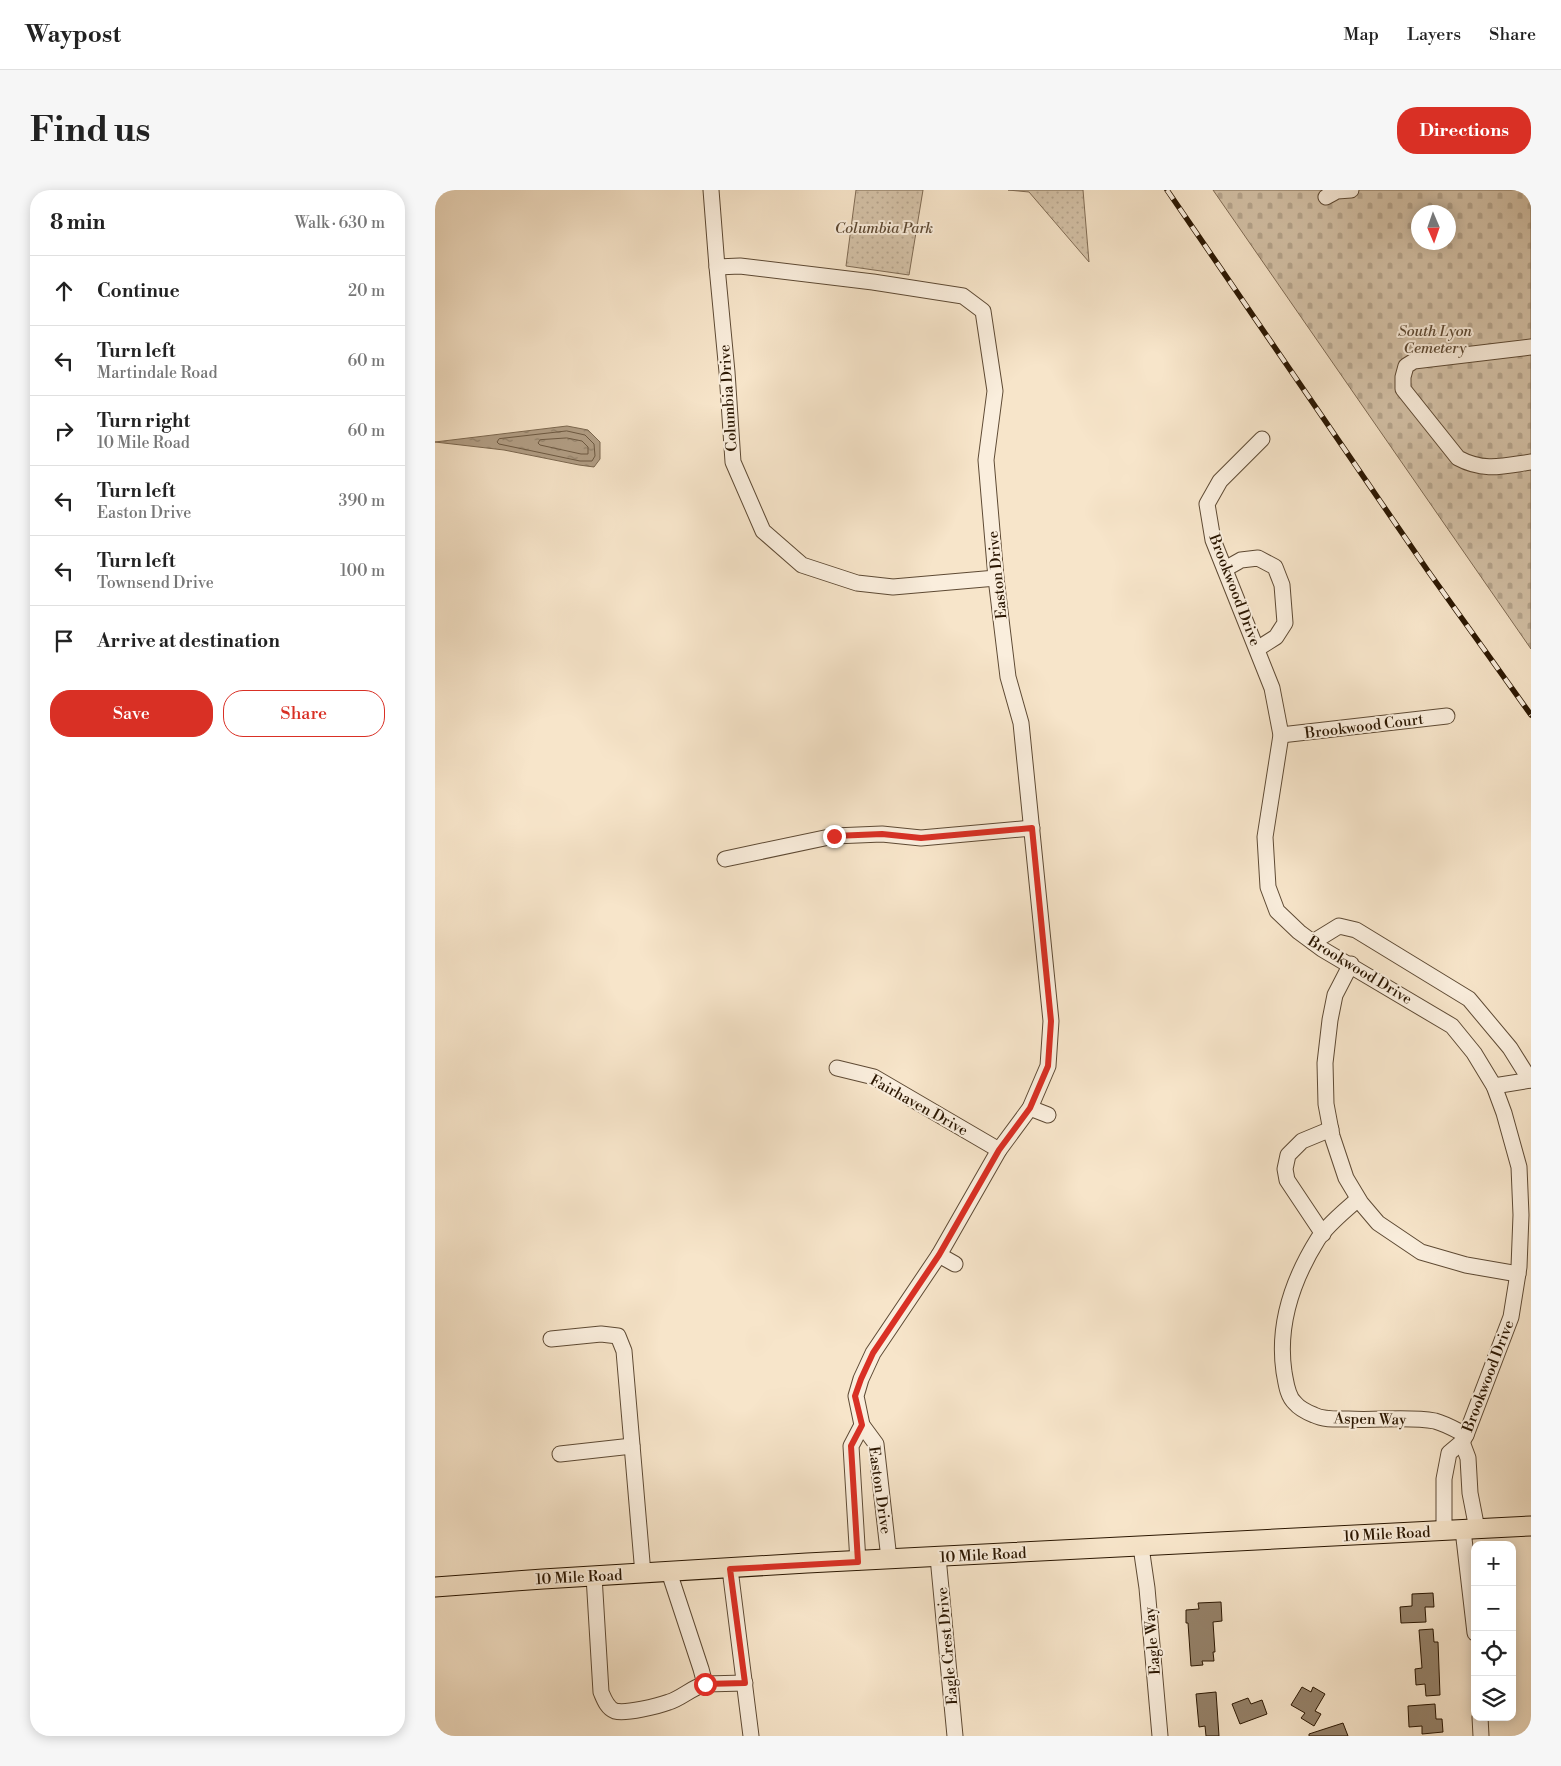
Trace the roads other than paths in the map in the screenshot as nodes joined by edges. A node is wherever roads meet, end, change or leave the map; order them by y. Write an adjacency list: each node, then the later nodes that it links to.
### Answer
1 (711, 190): 4 (street, Columbia Drive)
2 (1351, 190): 3 (street)
3 (1326, 198)
4 (717, 267): 9 (street, Columbia Drive); 9 (street, Easton Drive)
5 (1531, 346): 7 (street)
6 (1262, 439): 8 (street, Brookwood Drive)
7 (1531, 462)
8 (1225, 569): 10 (street, Brookwood Drive); 10 (street)
9 (996, 578): 13 (street, Easton Drive)
10 (1257, 649): 12 (street, Brookwood Drive)
11 (1447, 716): 12 (street, Brookwood Court)
12 (1281, 736): 15 (street, Brookwood Drive)
13 (1032, 828): 14 (street); 20 (street, Easton Drive)
14 (725, 858)
15 (1313, 942): 16 (street, Brookwood Drive); 18 (street)
16 (1351, 964): 19 (street, Brookwood Drive); 22 (street)
17 (837, 1068): 23 (street, Fairhaven Drive)
18 (1531, 1080): 19 (street)
19 (1494, 1086): 25 (street, Brookwood Drive)
20 (1030, 1108): 21 (street); 23 (street, Easton Drive)
21 (1049, 1115)
22 (1331, 1129): 24 (street); 26 (street)
23 (999, 1150): 27 (street, Easton Drive)
24 (1358, 1199): 26 (street, Aspen Way); 29 (street)
25 (1526, 1232): 29 (street, Brookwood Drive)
26 (1323, 1234): 32 (street, Aspen Way)
27 (939, 1255): 28 (street); 31 (street, Easton Drive)
28 (955, 1264)
29 (1518, 1274): 32 (street, Brookwood Drive)
30 (551, 1339): 33 (street)
31 (862, 1425): 40 (street, Easton Drive); 41 (street, Easton Drive)
32 (1464, 1438): 36 (street, Brookwood Drive); 37 (street, Brookwood Drive)
33 (632, 1446): 34 (street); 44 (street)
34 (560, 1454)
35 (1531, 1526): 36 (main road, 10 Mile Road)
36 (1470, 1529): 37 (main road, 10 Mile Road); 47 (street, Brookwood Drive)
37 (1444, 1531): 38 (main road, 10 Mile Road)
38 (1141, 1547): 39 (main road, 10 Mile Road); 53 (street, Eagle Way)
39 (938, 1557): 40 (main road, 10 Mile Road); 52 (street, Eagle Crest Drive)
40 (889, 1559): 41 (main road, 10 Mile Road)
41 (858, 1562): 42 (main road, 10 Mile Road)
42 (730, 1569): 43 (main road, 10 Mile Road); 48 (street)
43 (669, 1572): 44 (main road, 10 Mile Road); 49 (street)
44 (643, 1574): 45 (main road, 10 Mile Road)
45 (594, 1576): 46 (main road, 10 Mile Road); 49 (street)
46 (435, 1587)
47 (1475, 1631)
48 (745, 1683): 49 (street); 51 (street)
49 (705, 1684)
50 (1480, 1721): 54 (street)
51 (751, 1736)
52 (955, 1736)
53 (1160, 1736)
54 (1481, 1736)

